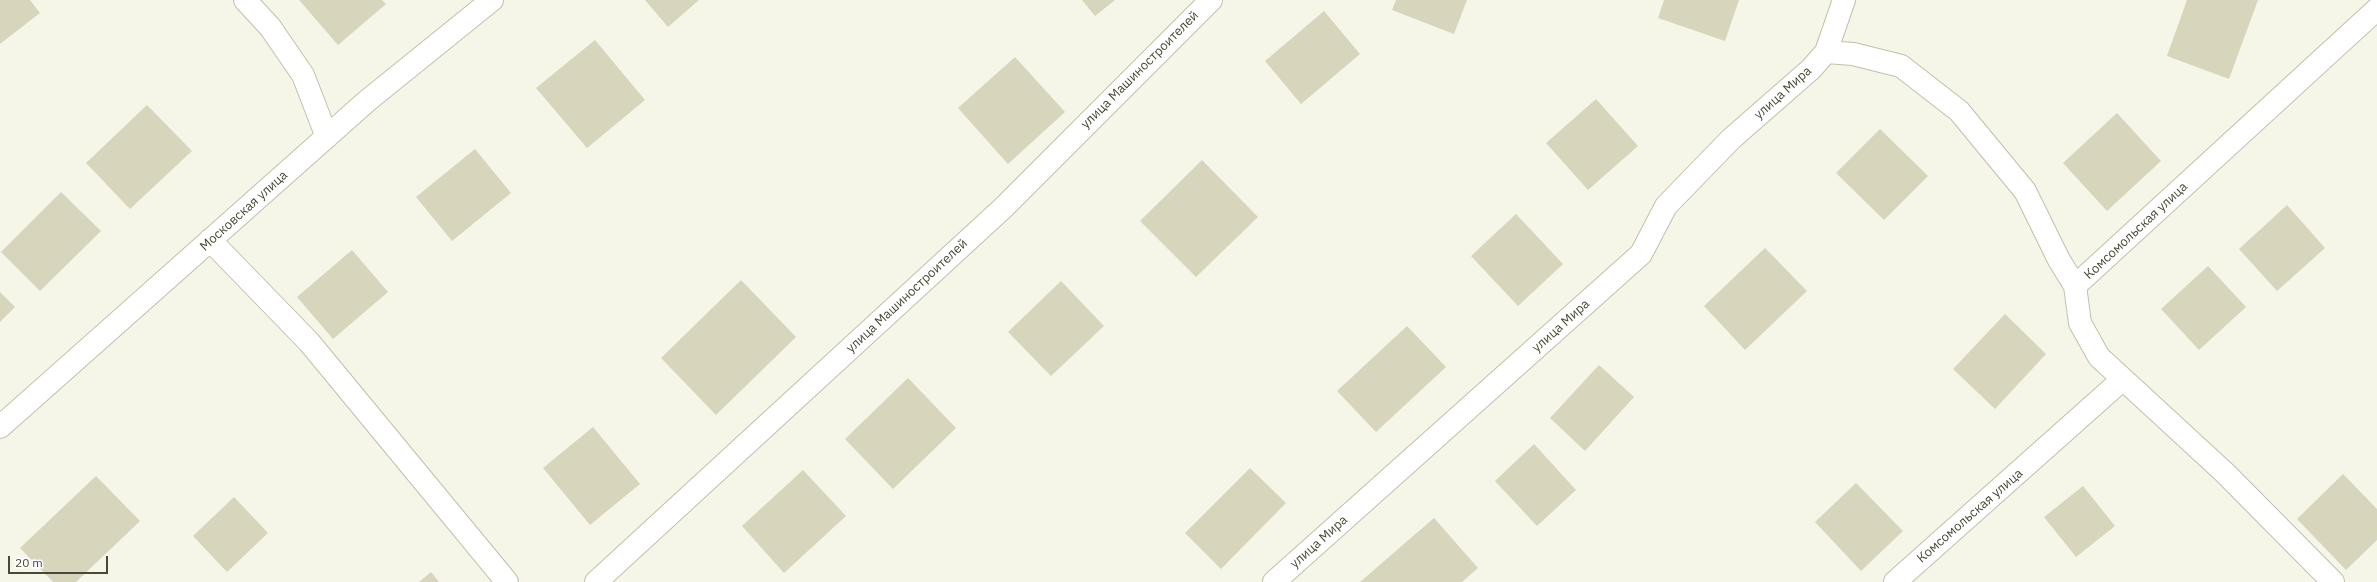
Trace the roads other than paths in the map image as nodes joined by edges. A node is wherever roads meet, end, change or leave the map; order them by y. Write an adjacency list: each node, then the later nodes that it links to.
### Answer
1 (245, 0): 7 (street)
2 (492, 0): 7 (street, Московская улица)
3 (1211, 0): 13 (street, улица Машиностроителей)
4 (1844, 0): 6 (street)
5 (2377, 9): 9 (street, Комсомольская улица)
6 (1826, 52): 9 (street); 14 (street, улица Мира)
7 (327, 137): 8 (street, Московская улица)
8 (210, 240): 11 (street, Московская улица); 12 (street)
9 (2075, 286): 10 (street, Комсомольская улица)
10 (2123, 379): 15 (street, Комсомольская улица); 16 (street)
11 (0, 427)
12 (507, 582)
13 (596, 582)
14 (1274, 582)
15 (1895, 582)
16 (2333, 582)

